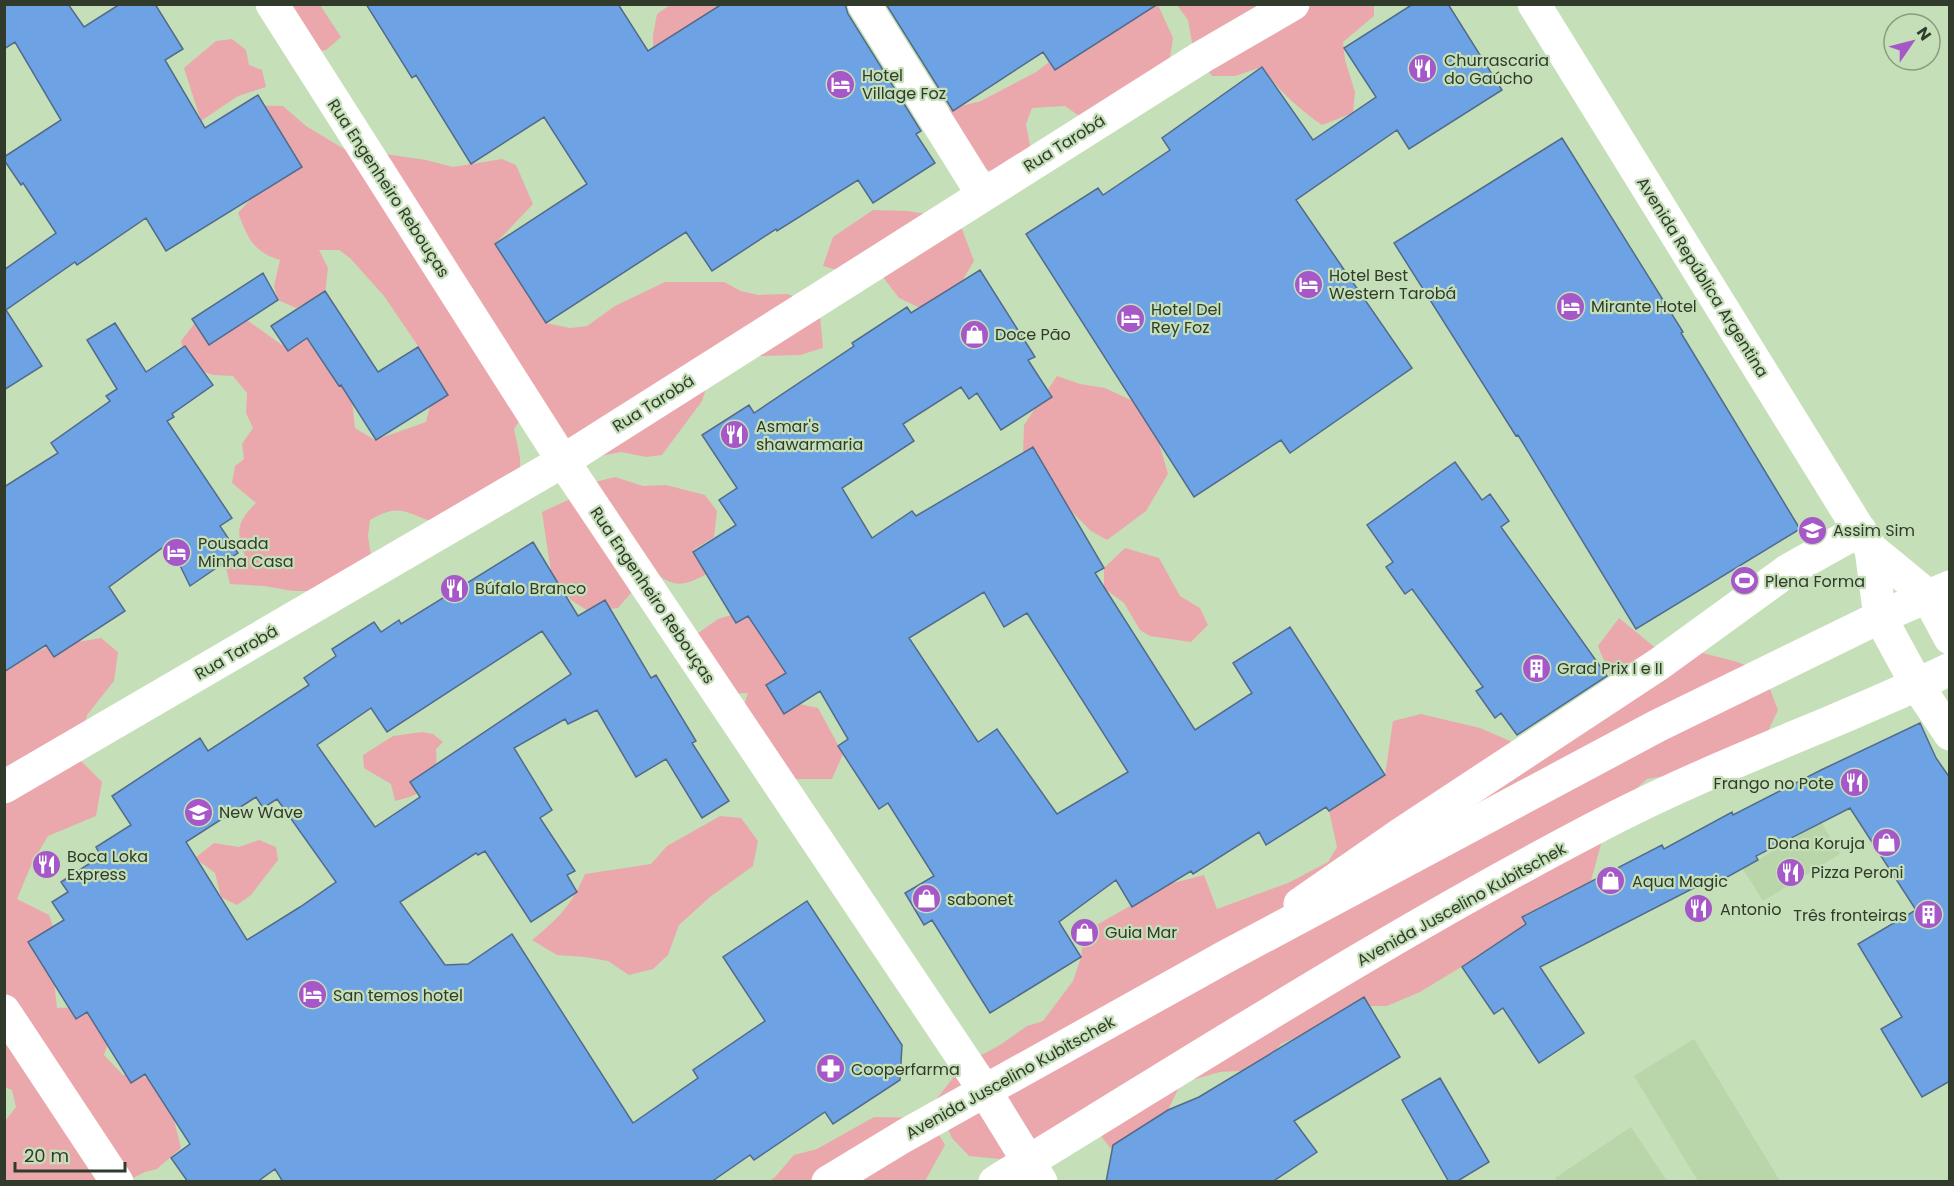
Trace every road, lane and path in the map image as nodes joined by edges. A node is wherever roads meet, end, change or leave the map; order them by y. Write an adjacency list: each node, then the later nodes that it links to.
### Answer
1 (272, 4): 6 (street, Rua Engenheiro Rebouças)
2 (864, 4): 5 (street)
3 (1293, 4): 5 (street, Rua Tarobá)
4 (1534, 4): 7 (street, Avenida República Argentina)
5 (983, 195): 6 (street, Rua Tarobá)
6 (562, 461): 14 (street, Rua Tarobá); 17 (street, Rua Engenheiro Rebouças)
7 (1866, 540): 8 (street, Avenida República Argentina); 9 (street, Avenida República Argentina); 15 (street, Avenida Juscelino Kubitschek)
8 (1939, 591): 9 (street, Avenida Juscelino Kubitschek); 10 (street, Avenida República Argentina)
9 (1880, 617): 12 (street, Avenida República Argentina); 15 (street, Avenida Juscelino Kubitschek)
10 (1950, 638)
11 (1950, 669): 12 (street, Avenida Juscelino Kubitschek)
12 (1917, 685): 13 (street, Avenida República Argentina); 18 (street, Avenida Juscelino Kubitschek)
13 (1950, 734)
14 (4, 787)
15 (1225, 957): 17 (street, Avenida Juscelino Kubitschek)
16 (4, 1011): 19 (street)
17 (985, 1091): 18 (street, Rua Engenheiro Rebouças); 20 (street, Avenida Juscelino Kubitschek)
18 (1035, 1172): 21 (street, Avenida Juscelino Kubitschek)
19 (117, 1182)
20 (828, 1182)
21 (995, 1182)

